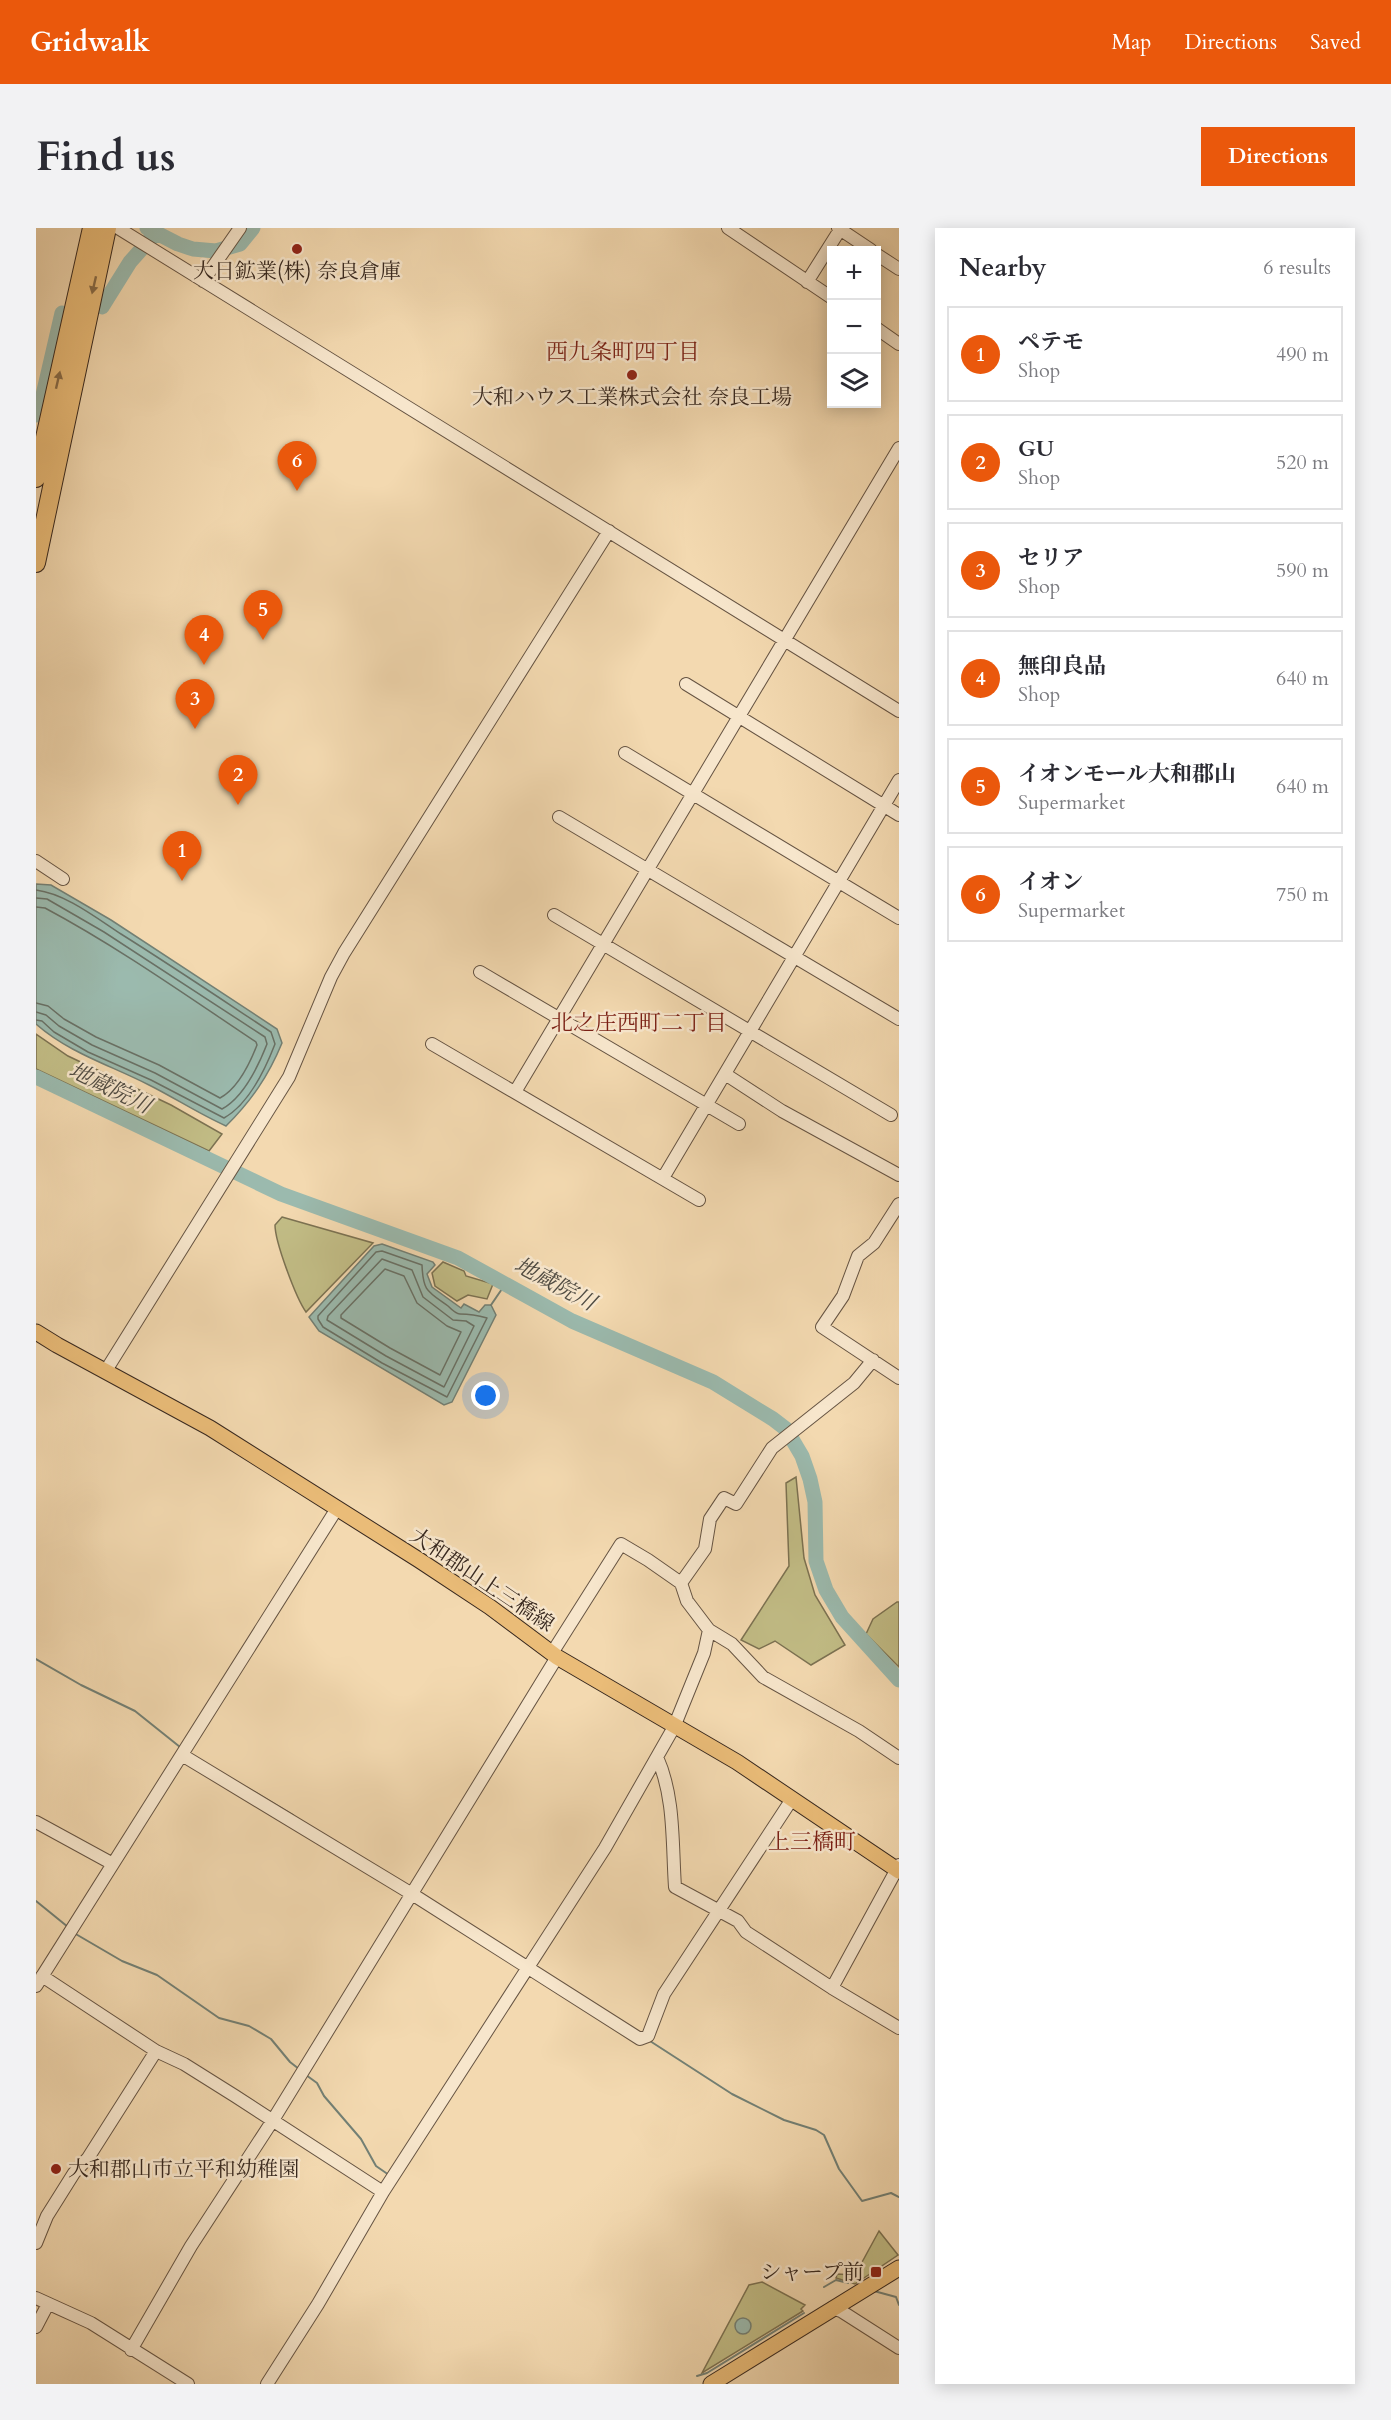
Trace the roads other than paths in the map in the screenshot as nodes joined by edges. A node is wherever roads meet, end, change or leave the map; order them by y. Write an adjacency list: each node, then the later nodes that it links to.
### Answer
1 (92, 228): 16 (highway, one-way to 1)
2 (107, 228): 18 (highway, one-way to 18)
3 (118, 228): 10 (street)
4 (240, 228): 10 (street)
5 (728, 228): 11 (street)
6 (839, 229): 7 (street); 11 (street)
7 (865, 246)
8 (881, 257): 9 (street)
9 (899, 269)
10 (203, 281): 17 (street)
11 (807, 282): 12 (street)
12 (827, 295)
13 (881, 331): 14 (street)
14 (899, 344)
15 (899, 448): 19 (street)
16 (36, 478)
17 (609, 531): 19 (street); 53 (street)
18 (36, 563)
19 (784, 640): 21 (street); 22 (street)
20 (686, 684): 22 (street)
21 (899, 711)
22 (738, 716): 25 (street); 26 (street)
23 (625, 753): 25 (street)
24 (899, 780): 26 (street)
25 (693, 793): 30 (street); 32 (street)
26 (884, 806): 27 (street); 32 (street)
27 (899, 815)
28 (559, 817): 30 (street)
29 (36, 861): 31 (street)
30 (648, 870): 35 (street); 36 (street)
31 (63, 879)
32 (838, 881): 34 (street); 36 (street)
33 (554, 915): 35 (street)
34 (899, 918)
35 (604, 944): 38 (street); 40 (street)
36 (794, 957): 39 (street); 40 (street)
37 (480, 972): 38 (street)
38 (560, 1018): 43 (street); 44 (street)
39 (899, 1019)
40 (750, 1031): 42 (street); 45 (street)
41 (432, 1044): 43 (street)
42 (724, 1074): 44 (street); 47 (street)
43 (515, 1092): 48 (street)
44 (707, 1104): 46 (street); 48 (street)
45 (891, 1115)
46 (739, 1124)
47 (899, 1175)
48 (663, 1178): 49 (street)
49 (699, 1200)
50 (899, 1204): 52 (street)
51 (36, 1332): 53 (main road, 大和郡山上三橋線)
52 (873, 1360): 54 (street); 56 (street)
53 (105, 1372): 55 (main road, 大和郡山上三橋線)
54 (899, 1378)
55 (336, 1510): 58 (main road, 大和郡山上三橋線); 60 (street)
56 (681, 1583): 57 (street); 58 (street)
57 (709, 1630): 59 (street); 62 (street)
58 (554, 1655): 59 (main road, 大和郡山上三橋線); 67 (street)
59 (674, 1727): 61 (street); 63 (main road, 大和郡山上三橋線)
60 (185, 1750): 65 (street); 67 (street)
61 (657, 1757): 68 (street); 69 (street)
62 (899, 1758)
63 (792, 1799): 66 (main road, 大和郡山上三橋線); 68 (street)
64 (36, 1822): 65 (street)
65 (113, 1864): 70 (street)
66 (898, 1869): 71 (street)
67 (414, 1892): 69 (street); 74 (street)
68 (720, 1911): 69 (street); 71 (street)
69 (528, 1968): 75 (street)
70 (39, 1981): 73 (street)
71 (832, 1988): 72 (street)
72 (899, 2028)
73 (156, 2051): 74 (street); 76 (street)
74 (273, 2120): 75 (street); 83 (street)
75 (383, 2193): 85 (street)
76 (36, 2243)
77 (899, 2268): 80 (main road)
78 (36, 2298): 79 (street)
79 (48, 2304): 81 (street); 83 (street)
80 (832, 2308): 82 (street); 86 (main road)
81 (36, 2327)
82 (899, 2348)
83 (131, 2350): 84 (street)
84 (188, 2384)
85 (267, 2384)
86 (711, 2384)

